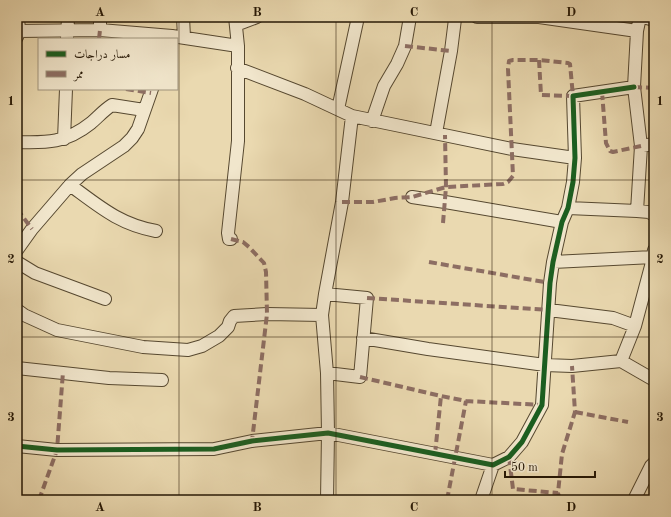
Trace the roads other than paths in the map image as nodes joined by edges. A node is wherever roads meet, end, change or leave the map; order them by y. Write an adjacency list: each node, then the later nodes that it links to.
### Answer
1 (18, 17): 16 (street)
2 (68, 17): 17 (street)
3 (100, 17): 14 (street)
4 (183, 17): 19 (street)
5 (257, 17): 13 (street)
6 (358, 17): 25 (street)
7 (410, 17): 28 (street)
8 (457, 17): 29 (street)
9 (477, 17): 15 (street)
10 (640, 17): 15 (street)
11 (643, 17): 12 (street)
12 (654, 20)
13 (236, 21): 20 (street)
14 (100, 30): 17 (street); 18 (street)
15 (637, 31): 22 (street)
16 (18, 34): 17 (street)
17 (67, 35)
18 (171, 38): 19 (street)
19 (184, 38): 20 (street)
20 (238, 46): 21 (street)
21 (237, 68): 25 (street); 42 (street)
22 (634, 87): 33 (street); 34 (street)
23 (66, 90): 30 (street)
24 (152, 90): 26 (street)
25 (338, 109): 27 (street)
26 (144, 110): 30 (street); 35 (street)
27 (352, 116): 28 (street); 47 (street)
28 (372, 121): 29 (street)
29 (436, 133): 34 (street)
30 (64, 139): 31 (street)
31 (17, 142)
32 (654, 144): 33 (street)
33 (641, 146): 38 (street)
34 (575, 158): 37 (street)
35 (70, 185): 41 (street); 43 (street)
36 (412, 198): 40 (street)
37 (568, 208): 38 (street); 40 (street)
38 (637, 211): 39 (street)
39 (654, 215)
40 (562, 222): 46 (street)
41 (156, 232)
42 (231, 239)
43 (17, 250)
44 (653, 260): 46 (street); 52 (street)
45 (17, 262): 48 (street)
46 (553, 262): 50 (street)
47 (325, 294): 51 (street); 53 (street)
48 (105, 298)
49 (17, 310): 51 (street)
50 (548, 310): 52 (street); 55 (street)
51 (322, 315): 57 (street)
52 (635, 326): 54 (street)
53 (363, 338): 55 (street); 57 (street)
54 (621, 361): 55 (street); 59 (street)
55 (545, 365): 63 (street)
56 (17, 368): 58 (street)
57 (327, 373): 60 (street)
58 (162, 380)
59 (654, 380)
60 (328, 433): 61 (street); 63 (street); 64 (street)
61 (17, 446)
62 (654, 463): 66 (street)
63 (493, 465): 65 (street)
64 (327, 500)
65 (481, 500)
66 (634, 500)

